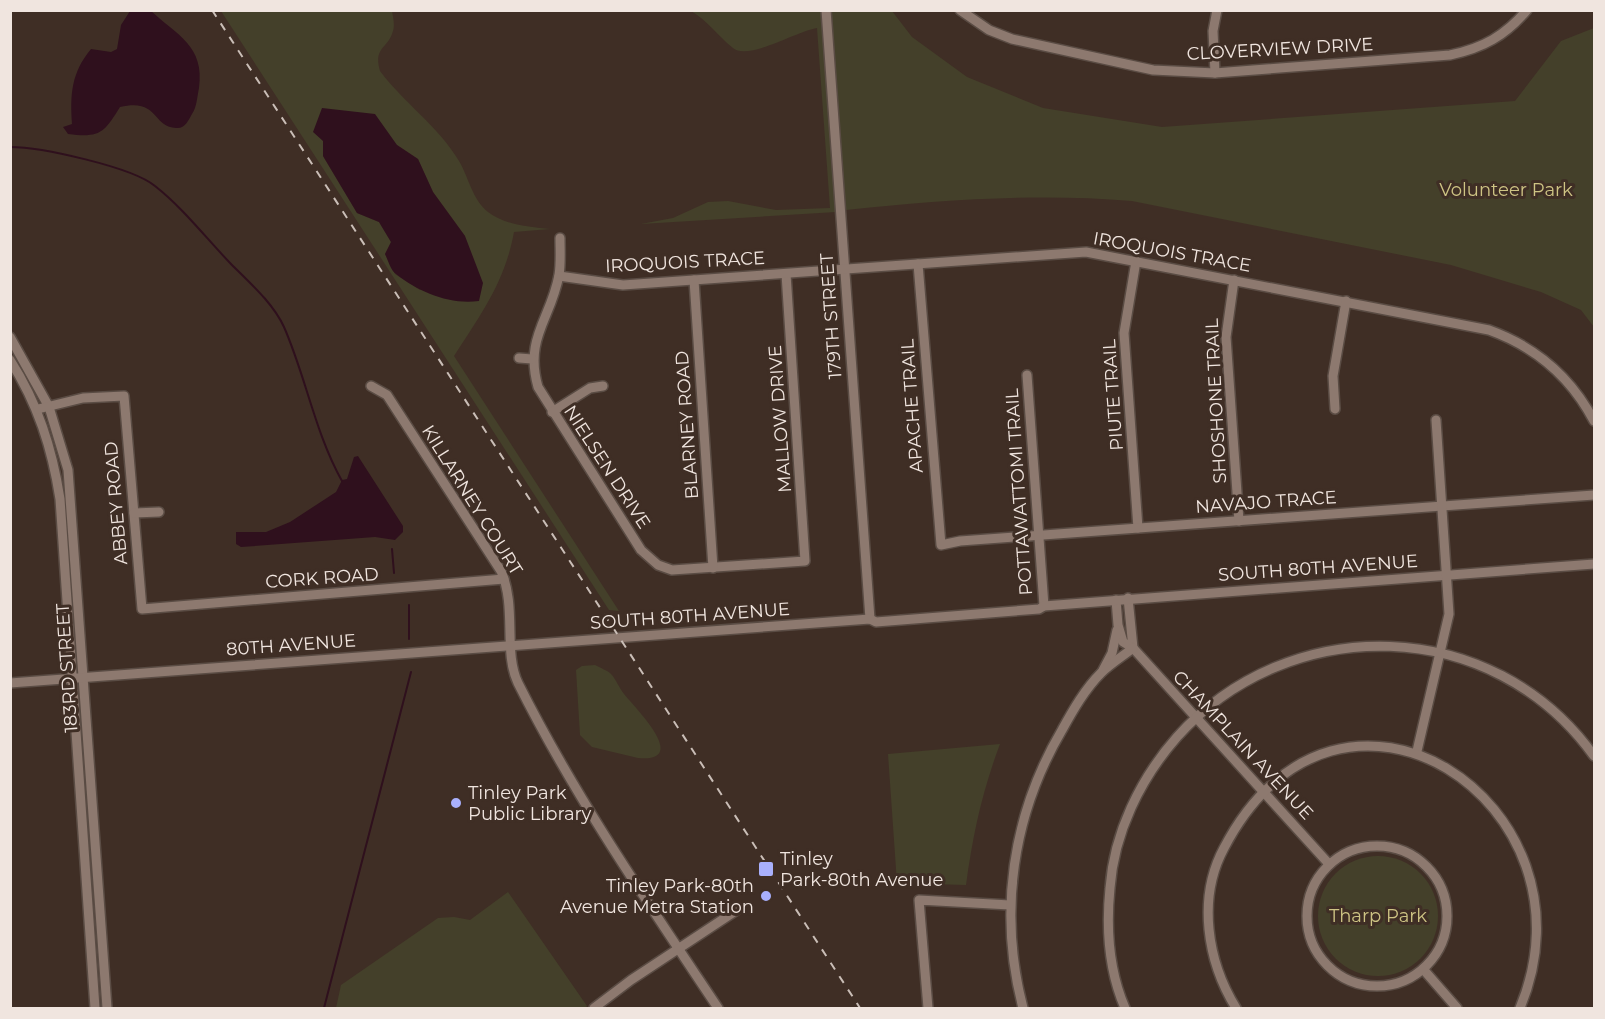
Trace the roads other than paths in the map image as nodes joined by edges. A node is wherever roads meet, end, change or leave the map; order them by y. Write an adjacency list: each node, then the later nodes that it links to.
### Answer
1 (826, 10): 9 (street, 179TH STREET)
2 (1217, 10): 5 (street)
3 (1527, 10): 5 (street, CLOVERVIEW DRIVE)
4 (963, 11): 5 (street, CLOVERVIEW DRIVE)
5 (1215, 73)
6 (560, 238): 11 (street, NIELSEN DRIVE)
7 (1136, 261): 8 (street, IROQUOIS TRACE); 13 (street, IROQUOIS TRACE); 33 (street, PIUTE TRAIL)
8 (918, 264): 9 (street, IROQUOIS TRACE); 35 (street, APACHE TRAIL)
9 (844, 269): 10 (street, IROQUOIS TRACE); 45 (street, 179TH STREET)
10 (786, 274): 12 (street, IROQUOIS TRACE); 36 (street, MALLOW DRIVE)
11 (559, 276): 12 (street, IROQUOIS TRACE); 17 (street, NIELSEN DRIVE)
12 (694, 280): 38 (street, BLARNEY ROAD)
13 (1234, 280): 14 (street, IROQUOIS TRACE); 32 (street, SHOSHONE TRAIL)
14 (1346, 301): 24 (street); 27 (street, IROQUOIS TRACE)
15 (10, 337): 22 (street, 183RD STREET)
16 (519, 358): 17 (street)
17 (532, 359): 25 (street, NIELSEN DRIVE)
18 (10, 360): 23 (street, 183RD STREET)
19 (1027, 375): 34 (street, POTTAWATTOMI TRAIL)
20 (371, 386): 40 (street, KILLARNEY COURT)
21 (603, 386): 25 (street)
22 (49, 407): 23 (street); 31 (street, ABBEY ROAD); 51 (street, 183RD STREET)
23 (38, 409): 52 (street, 183RD STREET)
24 (1335, 409)
25 (552, 412): 38 (street, NIELSEN DRIVE)
26 (1436, 420): 29 (street)
27 (1594, 421)
28 (1594, 495): 29 (street, NAVAJO TRACE)
29 (1442, 505): 32 (street, NAVAJO TRACE); 39 (street)
30 (159, 512): 31 (street)
31 (134, 513): 44 (street, ABBEY ROAD)
32 (1239, 521): 33 (street, NAVAJO TRACE)
33 (1138, 528): 34 (street, NAVAJO TRACE)
34 (1037, 536): 35 (street, NAVAJO TRACE); 43 (street, POTTAWATTOMI TRAIL)
35 (941, 545)
36 (805, 561): 38 (street, NIELSEN DRIVE)
37 (1594, 564): 39 (street, SOUTH 80TH AVENUE)
38 (713, 568)
39 (1448, 575): 41 (street, SOUTH 80TH AVENUE); 49 (street)
40 (504, 579): 44 (street, CORK ROAD); 47 (street, KILLARNEY COURT)
41 (1128, 598): 42 (street, SOUTH 80TH AVENUE); 48 (street)
42 (1116, 600): 43 (street, SOUTH 80TH AVENUE); 46 (street, CHAMPLAIN AVENUE)
43 (1044, 606): 45 (street, SOUTH 80TH AVENUE)
44 (142, 609)
45 (870, 619): 47 (street, SOUTH 80TH AVENUE)
46 (1118, 625): 48 (street, CHAMPLAIN AVENUE); 50 (street)
47 (513, 646): 51 (street, 80TH AVENUE); 63 (street, KILLARNEY COURT)
48 (1133, 648): 50 (street); 54 (street, CHAMPLAIN AVENUE)
49 (1439, 653): 54 (street); 55 (street); 56 (street)
50 (1101, 673): 60 (street)
51 (84, 678): 52 (street, 80TH AVENUE); 66 (street, 183RD STREET)
52 (72, 679): 53 (street); 65 (street, 183RD STREET)
53 (10, 683)
54 (1195, 717): 58 (street, CHAMPLAIN AVENUE); 71 (street)
55 (1417, 751): 57 (street); 58 (street)
56 (1594, 756)
57 (1465, 771)
58 (1263, 791): 59 (street, CHAMPLAIN AVENUE); 72 (street)
59 (1329, 864): 64 (street); 64 (street)
60 (1010, 905): 69 (street); 70 (street)
61 (740, 908): 63 (street)
62 (1547, 930): 74 (street)
63 (678, 949): 67 (street); 68 (street, KILLARNEY COURT)
64 (1423, 969): 73 (street)
65 (95, 1008)
66 (107, 1008)
67 (594, 1008)
68 (718, 1008)
69 (928, 1008)
70 (1023, 1008)
71 (1125, 1008)
72 (1236, 1008)
73 (1457, 1008)
74 (1520, 1008)

